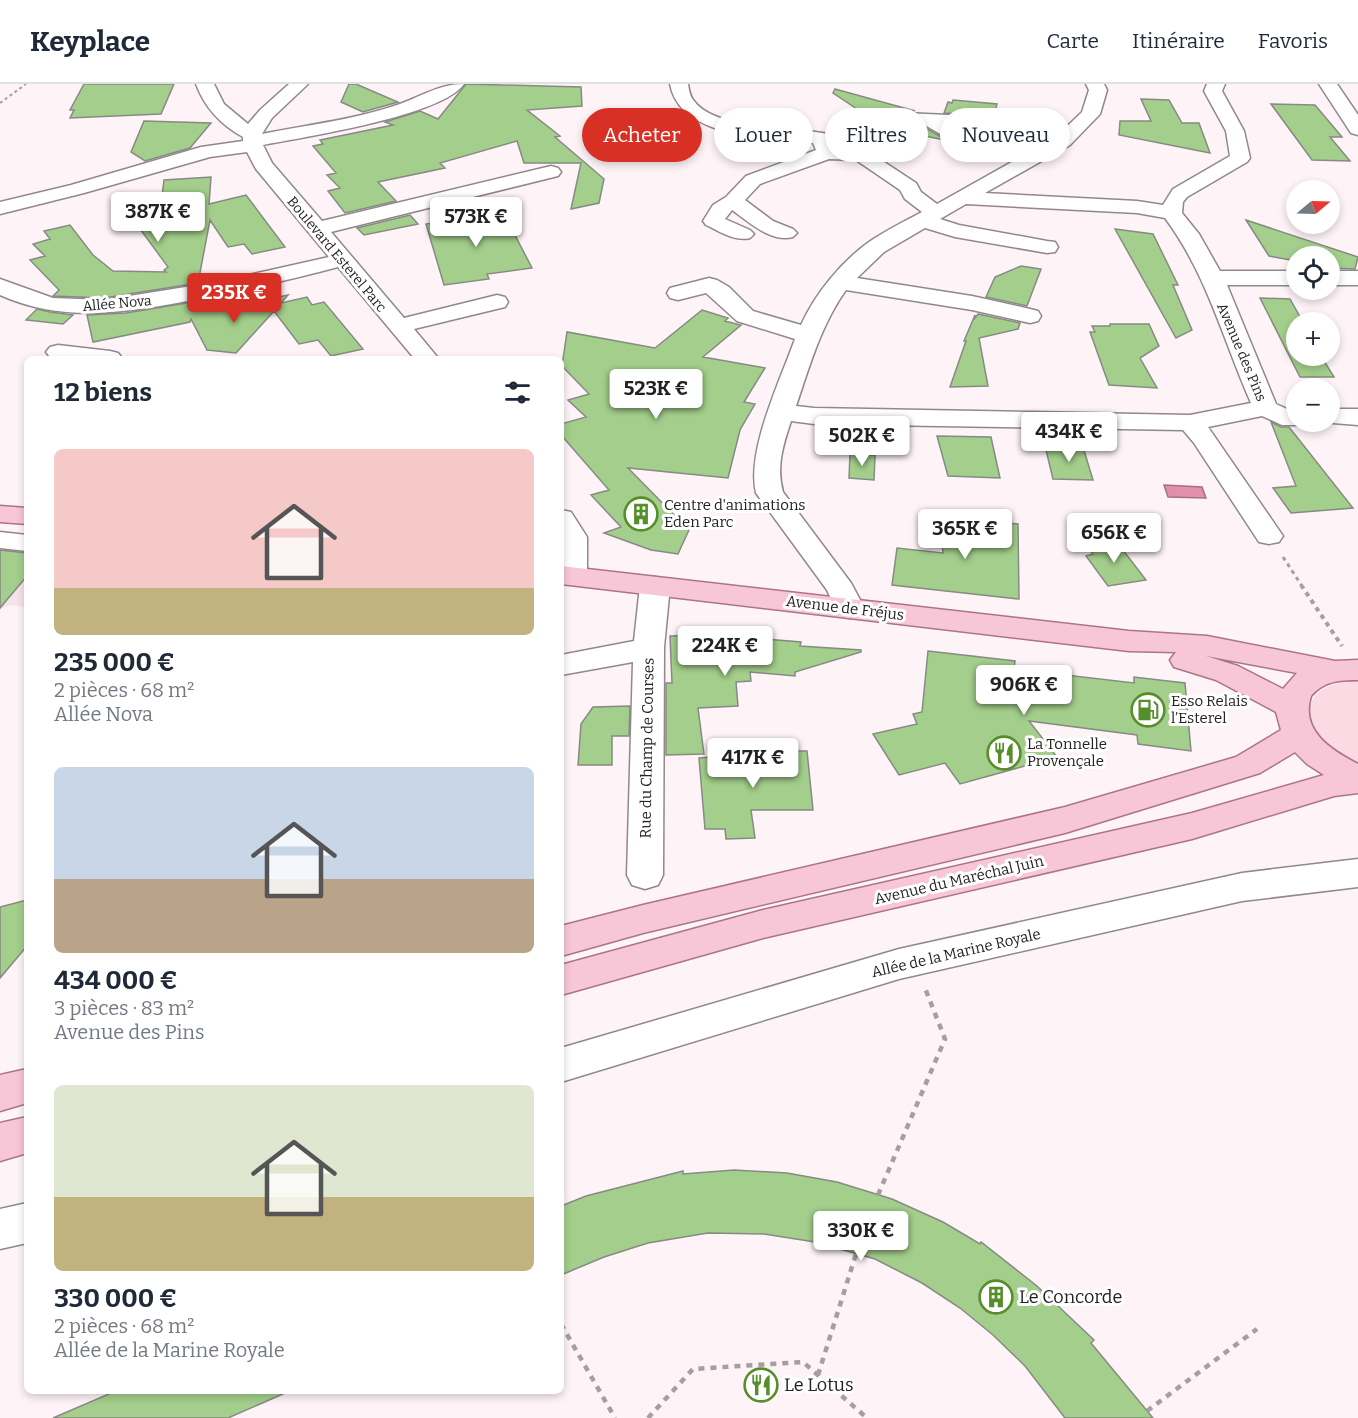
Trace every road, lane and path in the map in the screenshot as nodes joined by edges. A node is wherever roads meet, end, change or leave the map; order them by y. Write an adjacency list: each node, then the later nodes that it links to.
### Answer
1 (26, 84): 9 (path)
2 (205, 84): 11 (street)
3 (299, 84): 11 (street)
4 (455, 84): 11 (street)
5 (679, 84): 12 (street)
6 (1095, 84): 15 (street)
7 (1216, 84): 18 (street)
8 (1328, 84): 10 (street)
9 (0, 103)
10 (1358, 129)
11 (253, 140): 17 (street); 20 (street, Boulevard Esterel Parc)
12 (824, 145): 16 (street)
13 (872, 162): 19 (street)
14 (551, 172): 20 (street)
15 (960, 198): 18 (street); 19 (street)
16 (733, 201): 21 (street); 22 (street)
17 (0, 208)
18 (1172, 213): 25 (street, Avenue des Pins)
19 (928, 216): 23 (street); 29 (street)
20 (316, 229): 24 (street, Boulevard Esterel Parc)
21 (786, 233)
22 (743, 234)
23 (1047, 247)
24 (341, 260): 30 (street, Allée Nova); 34 (street, Boulevard Esterel Parc)
25 (1211, 278): 26 (street); 39 (street, Avenue des Pins)
26 (1286, 278)
27 (1340, 278): 28 (street)
28 (1358, 278)
29 (840, 282): 33 (street); 35 (street)
30 (0, 286)
31 (678, 293): 35 (street)
32 (497, 302): 34 (street)
33 (1030, 316)
34 (398, 326): 38 (street, Boulevard Esterel Parc)
35 (808, 335): 40 (street)
36 (58, 352): 37 (street)
37 (93, 356)
38 (424, 356)
39 (1265, 408): 41 (street); 44 (street, Avenue des Pins)
40 (782, 412): 44 (street, Avenue des Pins); 53 (street)
41 (1286, 417)
42 (1340, 417): 43 (street)
43 (1358, 417)
44 (1190, 423): 48 (street)
45 (0, 513): 46 (main road)
46 (24, 516)
47 (564, 523): 51 (street)
48 (1269, 536): 54 (path)
49 (0, 540): 50 (street)
50 (24, 543)
51 (567, 575): 52 (main road, Avenue de Fréjus)
52 (656, 586): 53 (main road, Avenue de Fréjus); 56 (street, Rue du Champ de Courses)
53 (850, 609): 55 (main road, Avenue de Fréjus)
54 (1331, 632)
55 (1129, 641): 58 (main road, Avenue de Fréjus); 59 (main road, Avenue de Fréjus)
56 (649, 646): 57 (street); 62 (street, Rue du Champ de Courses)
57 (564, 665)
58 (1346, 670): 59 (main road)
59 (1295, 720): 60 (main road, Avenue de Fréjus); 63 (main road)
60 (1358, 780): 65 (main road, Avenue du Maréchal Juin)
61 (1358, 873): 64 (street, Allée de la Marine Royale)
62 (645, 875)
63 (564, 940)
64 (915, 961): 66 (street, Allée de la Marine Royale); 71 (path)
65 (564, 979)
66 (564, 1064)
67 (24, 1087): 68 (main road)
68 (0, 1093)
69 (24, 1136): 70 (main road)
70 (0, 1142)
71 (878, 1195)
72 (24, 1224): 73 (street)
73 (0, 1229)
74 (856, 1254): 77 (path)
75 (564, 1329): 79 (path)
76 (1257, 1329): 78 (path)
77 (818, 1375): 80 (path); 81 (path)
78 (1147, 1411)
79 (615, 1418)
80 (648, 1418)
81 (867, 1418)

